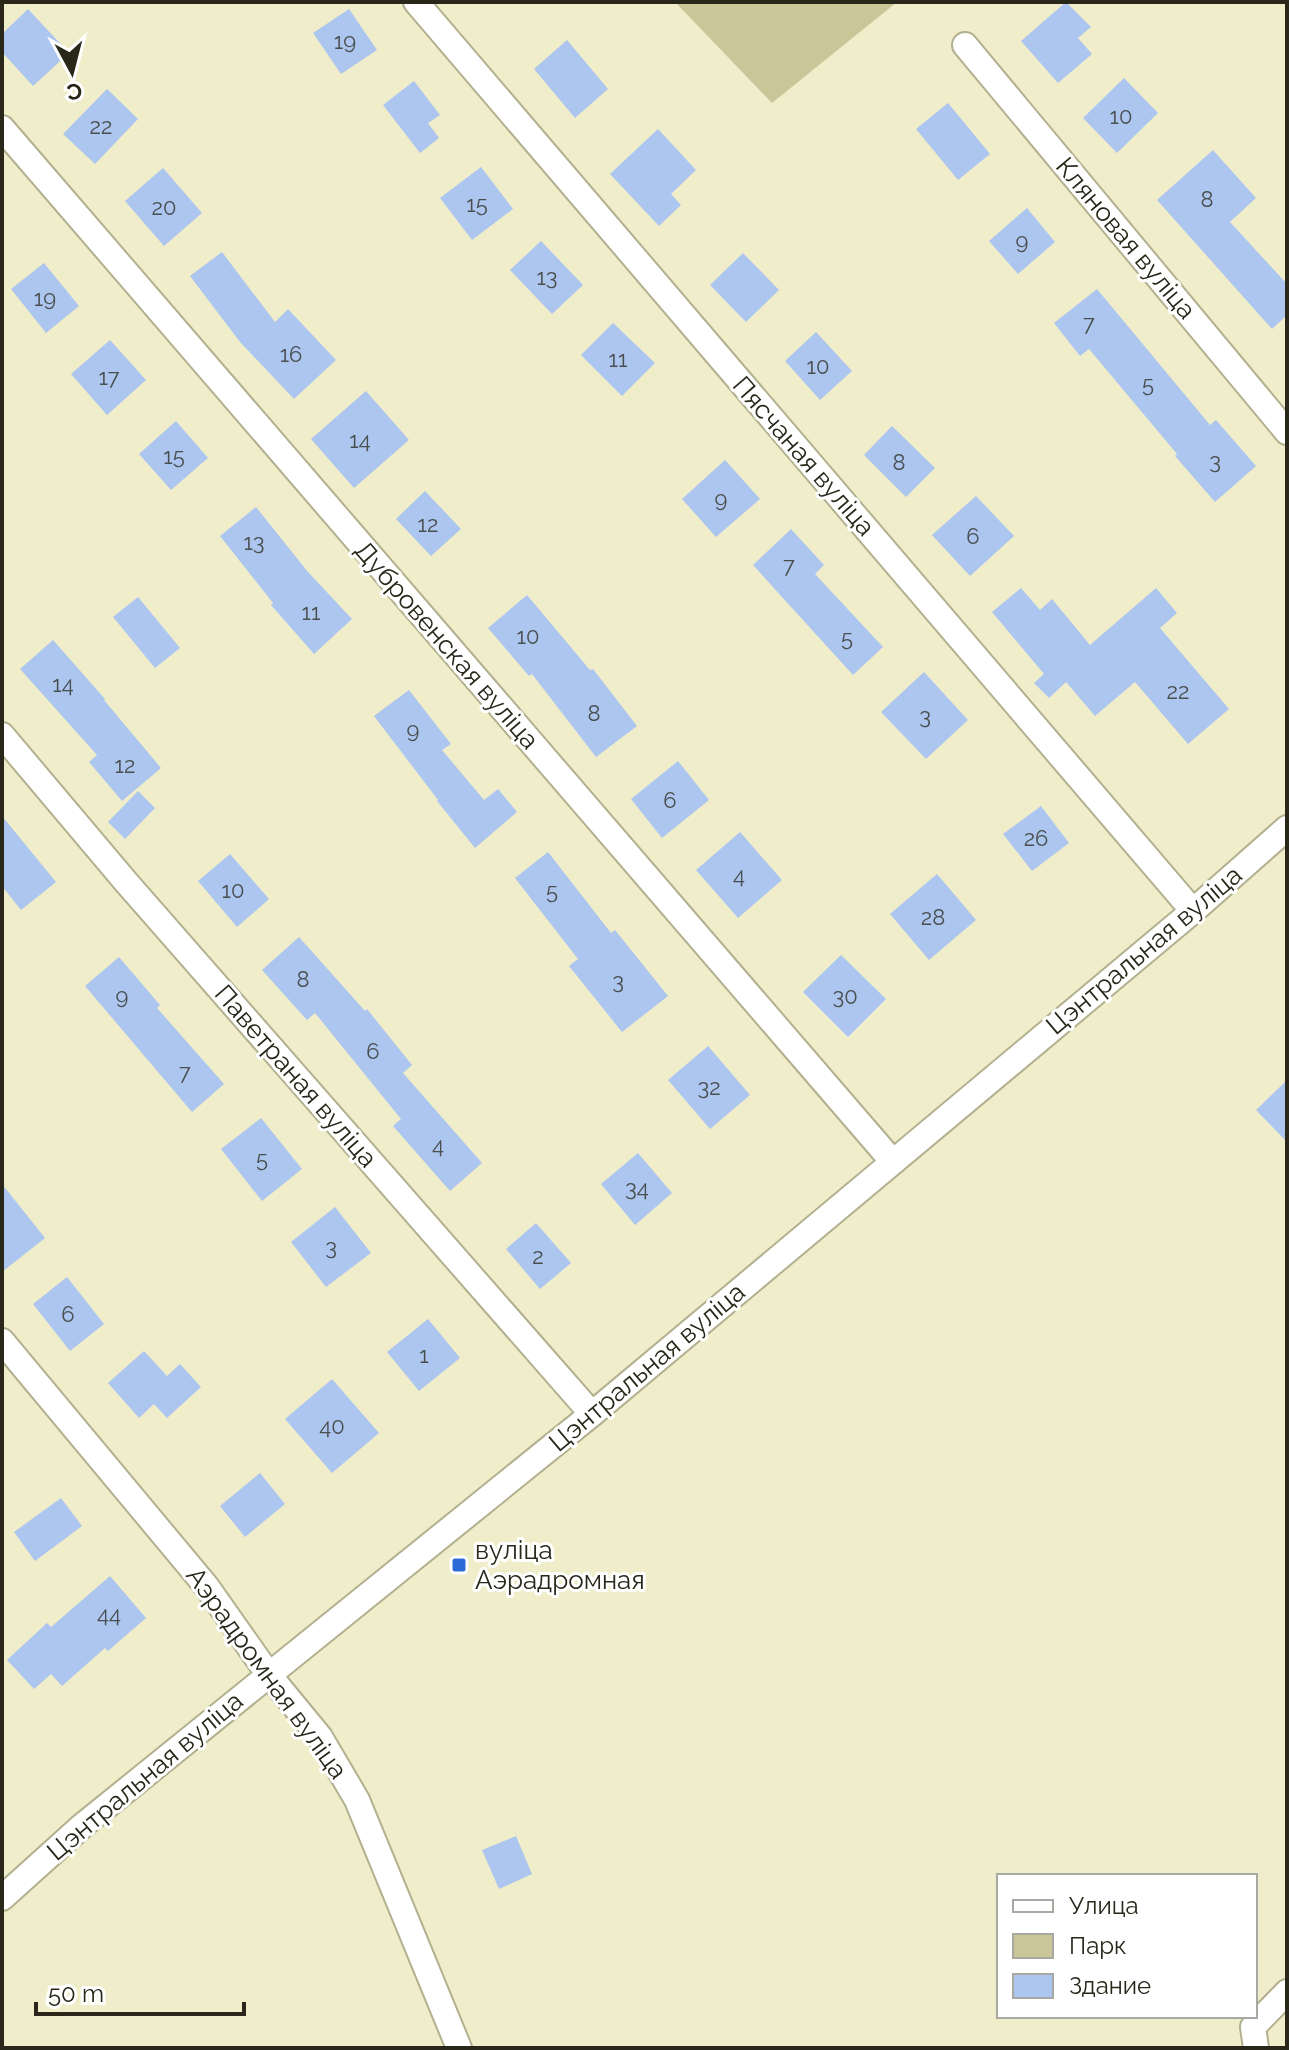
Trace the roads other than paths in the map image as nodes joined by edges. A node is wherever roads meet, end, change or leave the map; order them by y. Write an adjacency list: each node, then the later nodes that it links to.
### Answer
1 (416, 2): 7 (street, Пясчаная вуліца)
2 (965, 45): 4 (street, Кляновая вуліца)
3 (2, 128): 8 (street, Дубровенская вуліца)
4 (1287, 432)
5 (2, 735): 10 (street, Паветраная вуліца)
6 (1287, 828): 7 (street, Цэнтральная вуліца)
7 (1193, 911): 8 (street, Цэнтральная вуліца)
8 (893, 1162): 10 (street, Цэнтральная вуліца)
9 (2, 1341): 11 (street, Аэрадромная вуліца)
10 (592, 1414): 11 (street, Цэнтральная вуліца)
11 (269, 1675): 12 (street, Цэнтральная вуліца); 14 (street, Аэрадромная вуліца)
12 (2, 1898)
13 (1287, 1992): 15 (street)
14 (459, 2048)
15 (1256, 2048)

